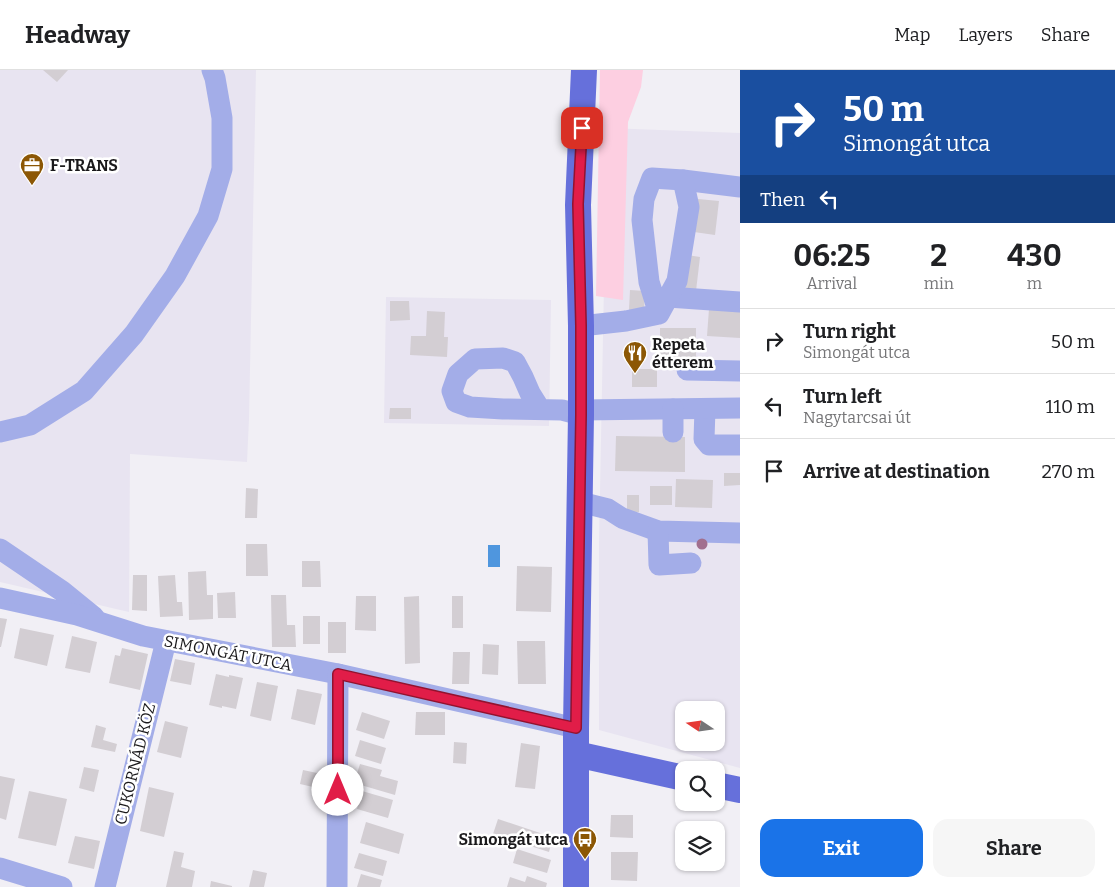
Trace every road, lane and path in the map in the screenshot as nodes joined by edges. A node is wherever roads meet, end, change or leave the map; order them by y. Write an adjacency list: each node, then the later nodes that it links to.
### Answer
1 (212, 70): 15 (street)
2 (584, 70): 7 (main road)
3 (683, 180): 4 (street); 6 (street); 6 (street)
4 (740, 187)
5 (740, 302): 6 (street)
6 (664, 305): 7 (street)
7 (581, 326): 14 (main road)
8 (687, 370): 9 (street)
9 (740, 371)
10 (740, 408): 13 (street)
11 (540, 409): 14 (street)
12 (674, 409): 13 (street); 14 (street); 16 (street)
13 (705, 409): 17 (street)
14 (581, 412): 18 (main road)
15 (0, 432)
16 (673, 432)
17 (740, 446)
18 (580, 502): 19 (street); 27 (main road)
19 (658, 531): 20 (street); 22 (street)
20 (740, 533)
21 (0, 549): 24 (street)
22 (691, 563)
23 (0, 598): 24 (street, SIMONGÁT UTCA)
24 (100, 622): 25 (street, SIMONGÁT UTCA)
25 (166, 641): 26 (street, SIMONGÁT UTCA); 34 (street, CUKORNÁD KÖZ)
26 (338, 674): 27 (street, SIMONGÁT UTCA); 35 (street)
27 (576, 728): 28 (main road)
28 (576, 754): 29 (main road); 36 (main road)
29 (675, 776)
30 (725, 787): 31 (main road)
31 (740, 790)
32 (0, 868): 33 (street)
33 (62, 887)
34 (104, 887)
35 (337, 887)
36 (576, 887)

